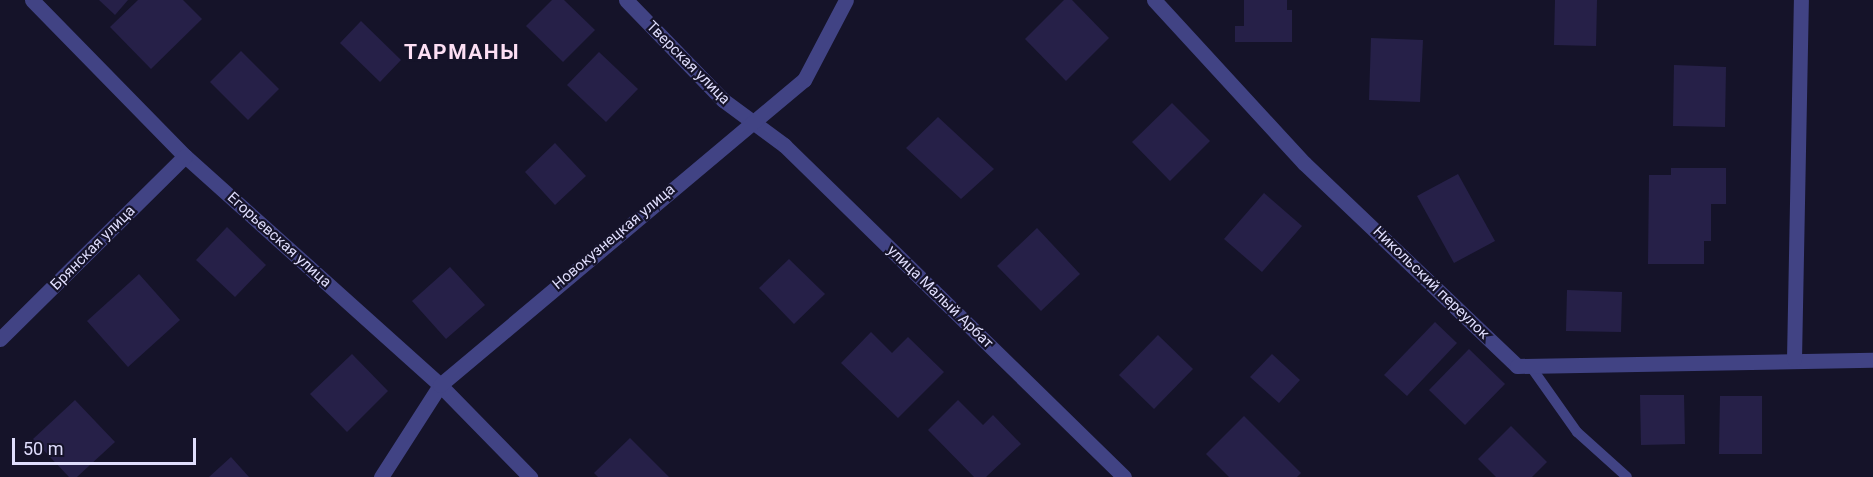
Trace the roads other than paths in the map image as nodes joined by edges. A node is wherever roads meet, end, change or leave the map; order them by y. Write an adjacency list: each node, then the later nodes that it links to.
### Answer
1 (32, 0): 7 (street, Егорьевская улица)
2 (626, 0): 6 (street, Тверская улица)
3 (846, 0): 6 (street, Новокузнецкая улица)
4 (1154, 0): 11 (street, Никольский переулок)
5 (1801, 0): 9 (street)
6 (752, 123): 12 (street, Новокузнецкая улица); 15 (street, улица Малый Арбат)
7 (185, 156): 8 (street, Брянская улица); 12 (street, Егорьевская улица)
8 (0, 339)
9 (1794, 359): 10 (street, Никольский переулок); 11 (street, Никольский переулок)
10 (1873, 360)
11 (1532, 367): 16 (lane)
12 (440, 385): 13 (street, Новокузнецкая улица); 14 (street, Егорьевская улица)
13 (381, 477)
14 (530, 477)
15 (1124, 477)
16 (1627, 477)

